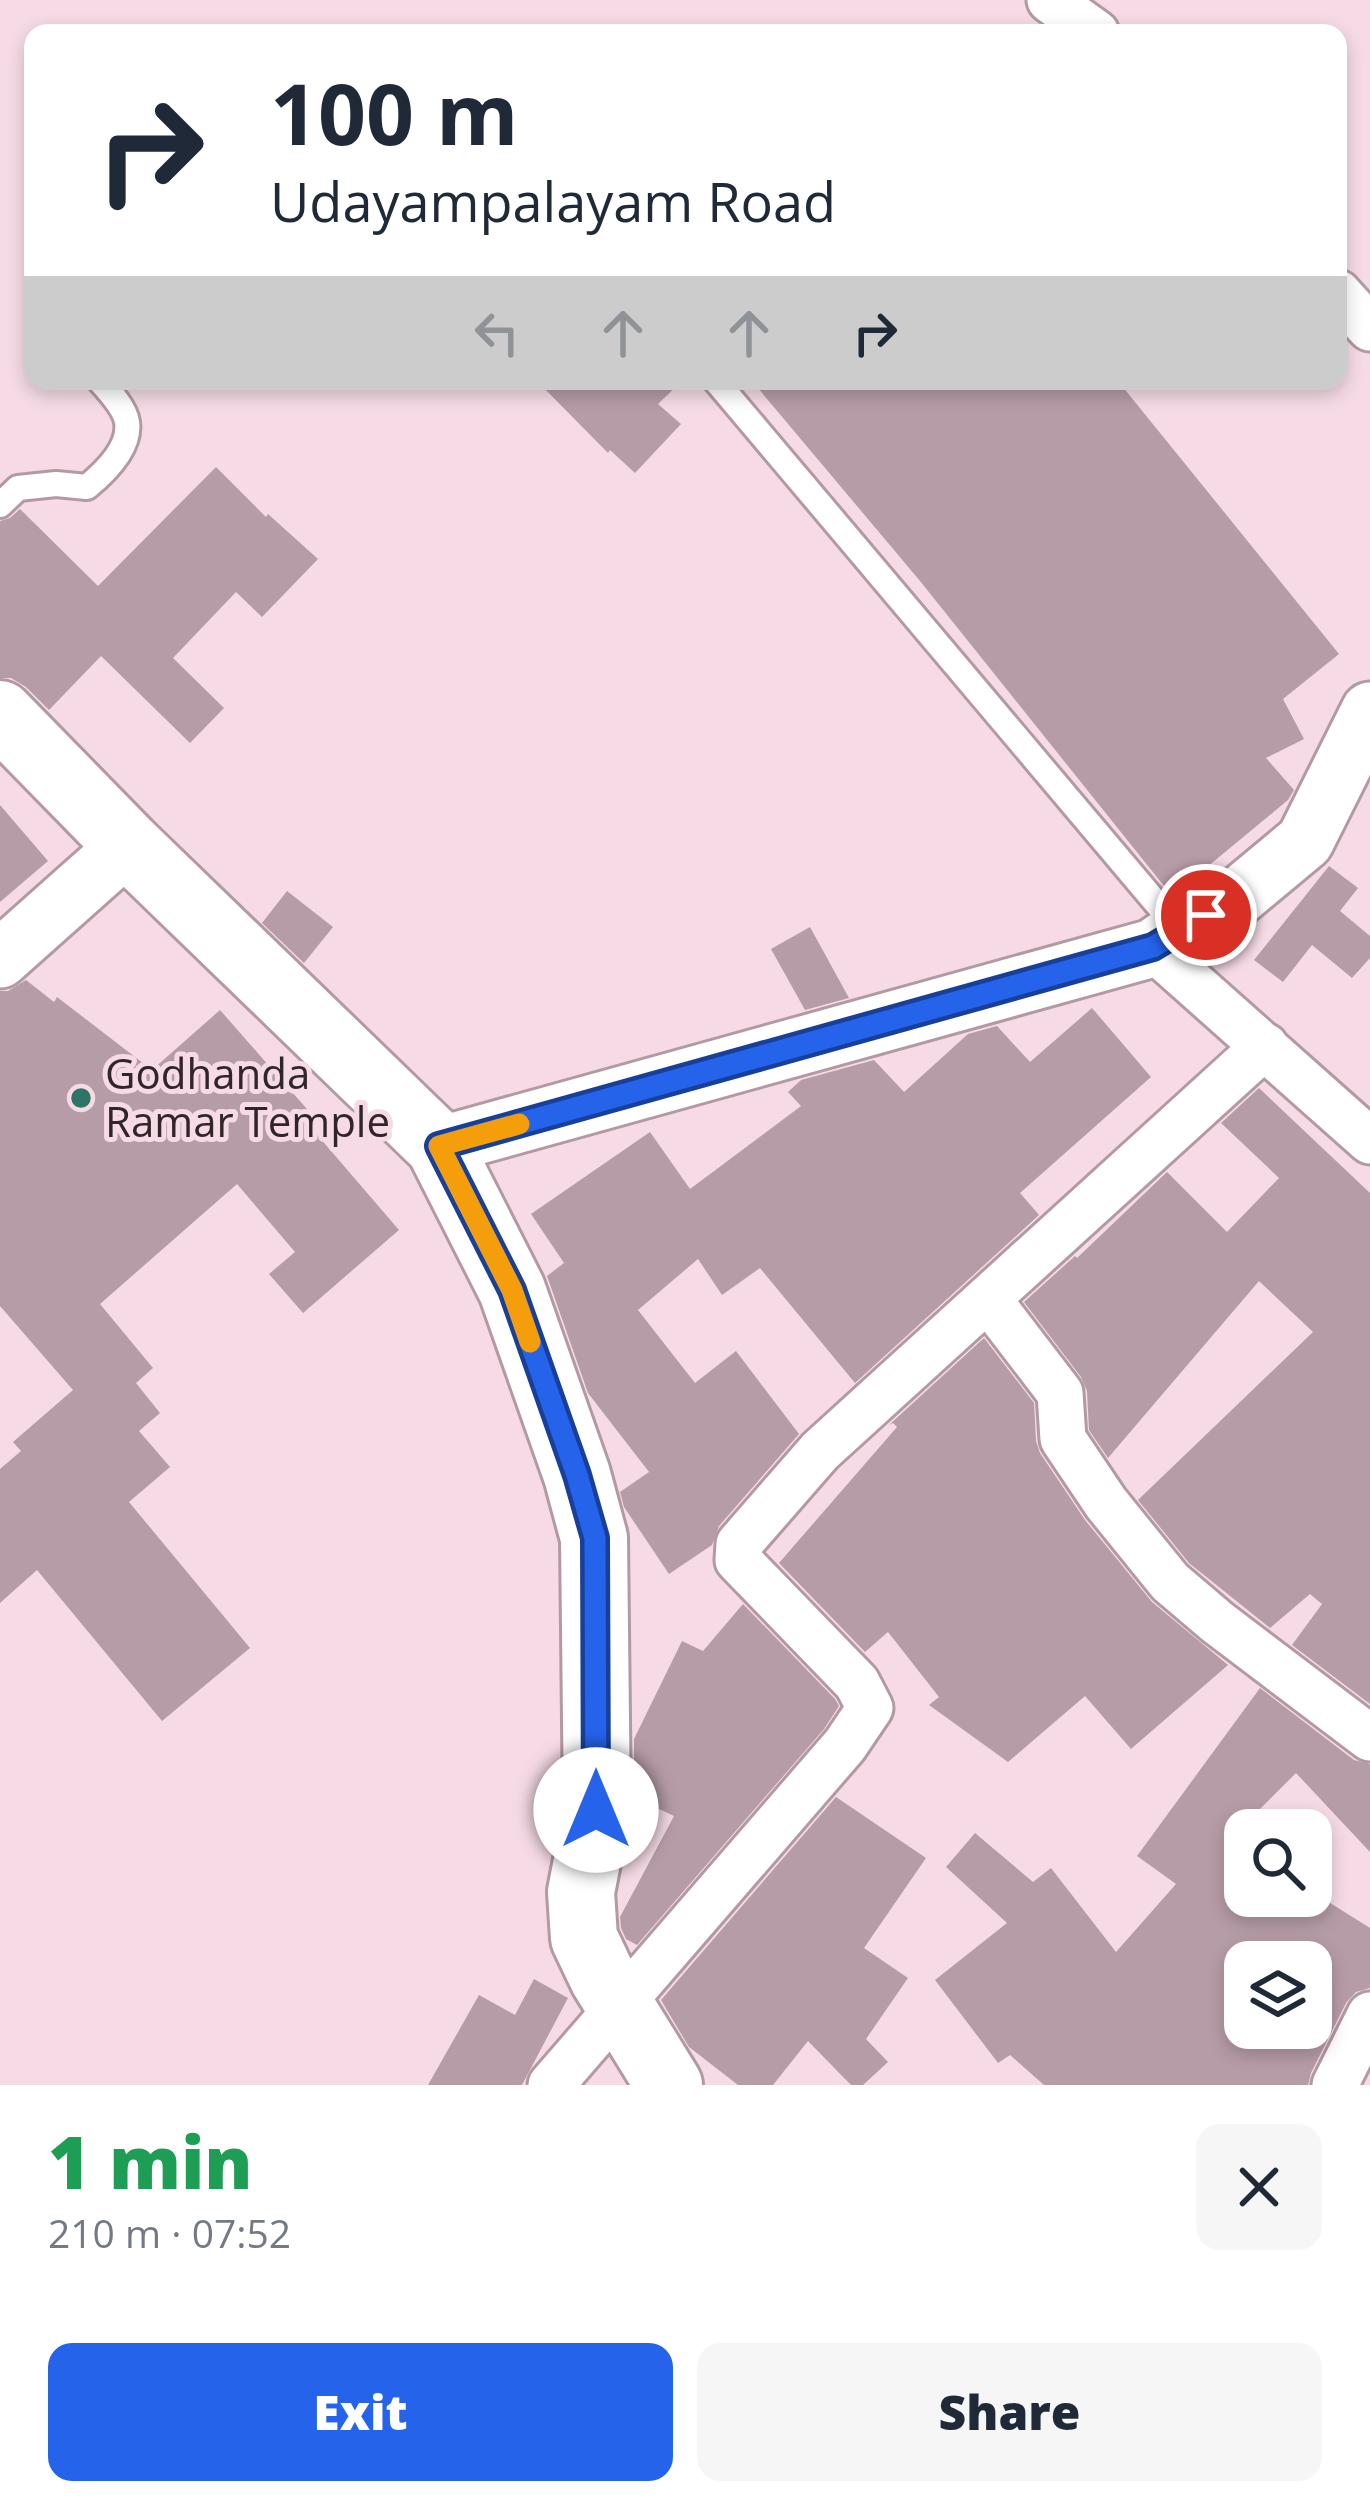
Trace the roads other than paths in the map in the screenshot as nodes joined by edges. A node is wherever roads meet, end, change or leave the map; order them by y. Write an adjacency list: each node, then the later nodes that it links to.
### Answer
1 (1050, 0): 2 (street)
2 (1083, 24)
3 (1347, 303): 4 (street)
4 (1370, 328)
5 (108, 390): 7 (lane)
6 (723, 390): 11 (lane)
7 (0, 505)
8 (1370, 711): 11 (street)
9 (0, 714): 10 (main road)
10 (128, 845): 12 (street); 15 (main road)
11 (1166, 939): 13 (street); 15 (street)
12 (0, 959)
13 (1265, 1046): 14 (street); 16 (street)
14 (1370, 1141)
15 (439, 1146): 18 (main road)
16 (988, 1299): 17 (street); 18 (street)
17 (1370, 1738)
18 (620, 2003): 20 (street); 21 (main road)
19 (1370, 2015): 22 (street)
20 (551, 2085)
21 (669, 2085)
22 (1335, 2085)

